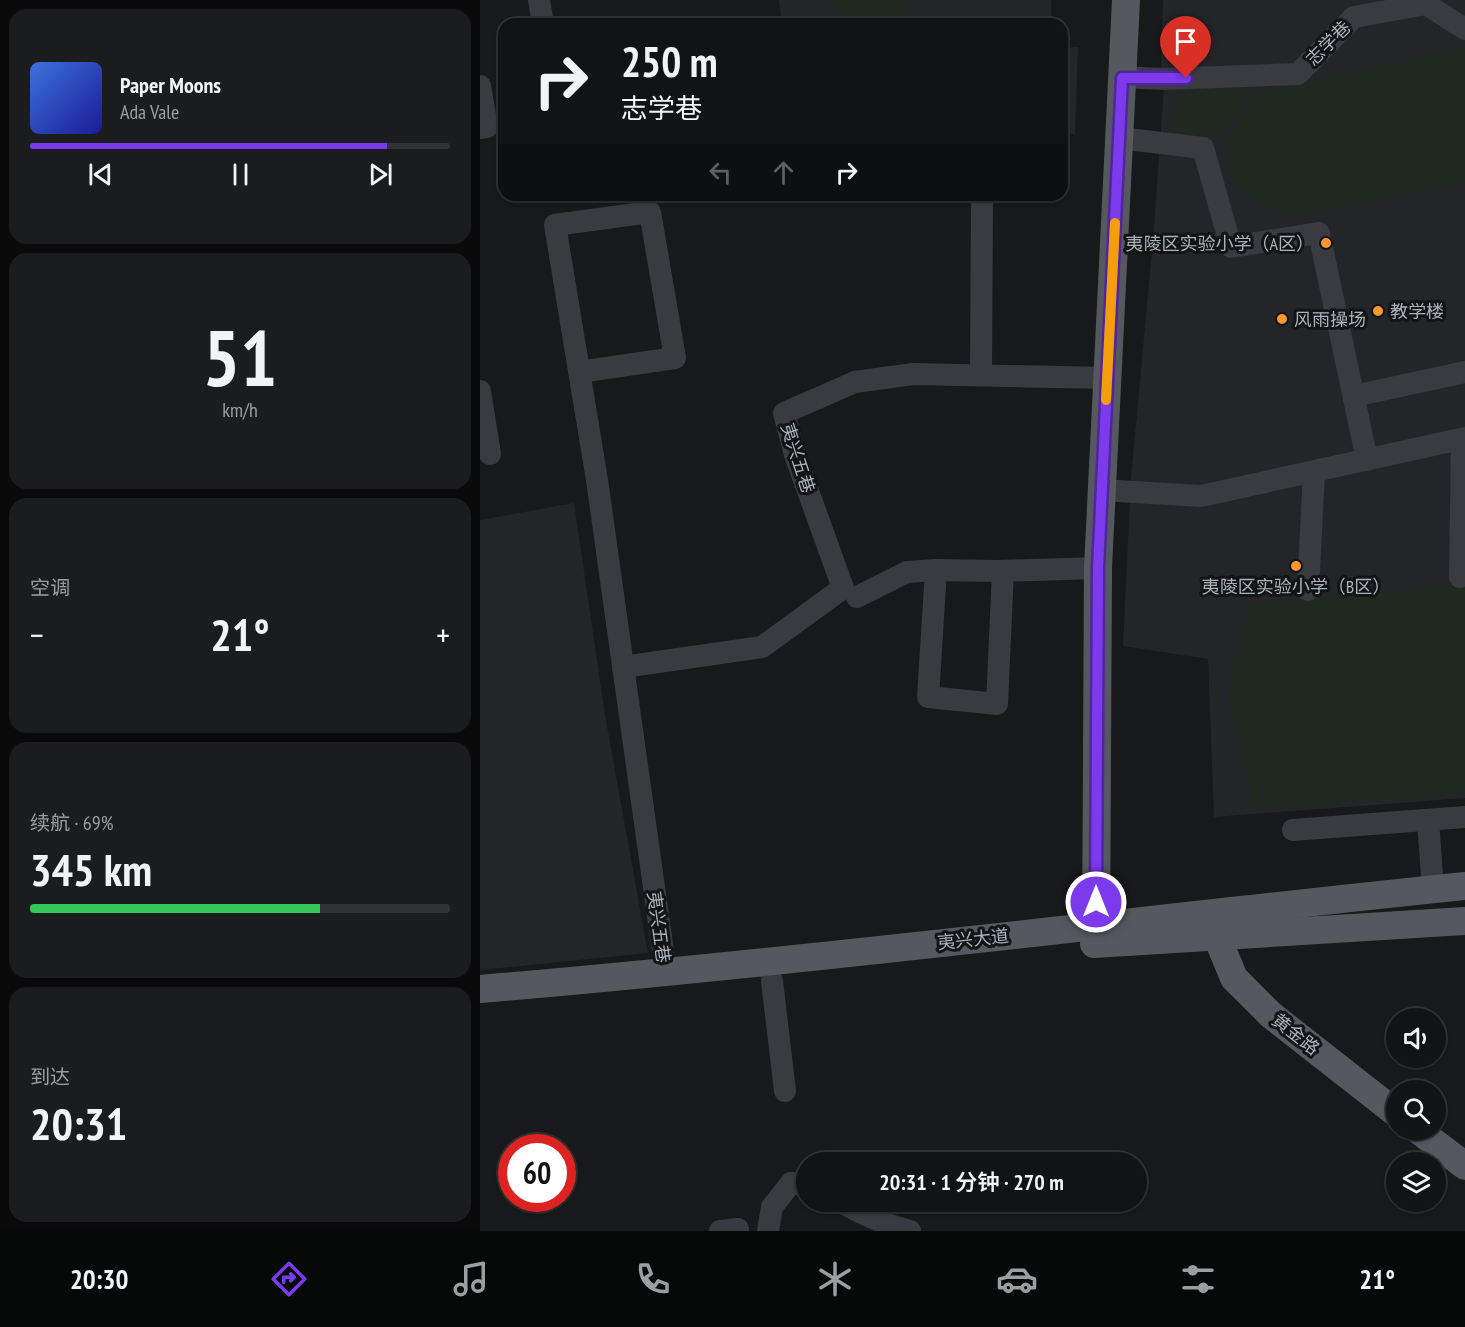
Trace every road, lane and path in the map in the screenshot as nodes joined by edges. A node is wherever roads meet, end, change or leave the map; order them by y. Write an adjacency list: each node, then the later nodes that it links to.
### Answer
1 (539, 0): 4 (street)
2 (1126, 0): 6 (main road)
3 (1427, 2): 5 (street); 6 (street, 志学巷)
4 (542, 18)
5 (1465, 30)
6 (1122, 78): 9 (main road)
7 (480, 86): 8 (street)
8 (480, 128)
9 (1119, 138): 14 (main road); 16 (street)
10 (982, 201): 13 (street)
11 (579, 372): 11 (street, 夷兴五巷); 28 (street, 夷兴五巷)
12 (1465, 372): 16 (street)
13 (981, 374): 14 (street, 夷兴五巷); 28 (street, 夷兴五巷)
14 (1107, 378): 21 (main road)
15 (480, 391): 18 (street)
16 (1354, 396): 19 (street)
17 (1463, 439): 19 (street); 25 (street)
18 (490, 454)
19 (1367, 460): 20 (street)
20 (1314, 472): 21 (street); 26 (street)
21 (1101, 490): 22 (main road)
22 (1098, 568): 24 (street); 35 (main road)
23 (936, 570): 24 (street); 24 (street); 27 (street)
24 (1003, 571)
25 (1460, 576)
26 (1308, 590)
27 (856, 597)
28 (623, 667): 37 (street, 夷兴五巷)
29 (1465, 817): 30 (street)
30 (1428, 820): 31 (street); 33 (street)
31 (1293, 830)
32 (1465, 886): 33 (main road, 夷兴大道)
33 (1433, 890): 35 (main road, 夷兴大道)
34 (1465, 921): 36 (main road, 夷兴大道)
35 (1096, 934): 36 (main road, 夷兴大道); 37 (main road, 夷兴大道); 38 (main road, 夷兴大道)
36 (1217, 937): 42 (main road, 黄金路)
37 (666, 973): 39 (main road, 夷兴大道)
38 (772, 981): 40 (main road, 夷兴大道); 41 (street)
39 (480, 989)
40 (480, 1006)
41 (785, 1091)
42 (1386, 1105)
43 (1431, 1140): 44 (main road)
44 (1465, 1166)
45 (796, 1184): 49 (street)
46 (862, 1212): 50 (street)
47 (720, 1231): 48 (street)
48 (738, 1231)
49 (768, 1231)
50 (910, 1231)

